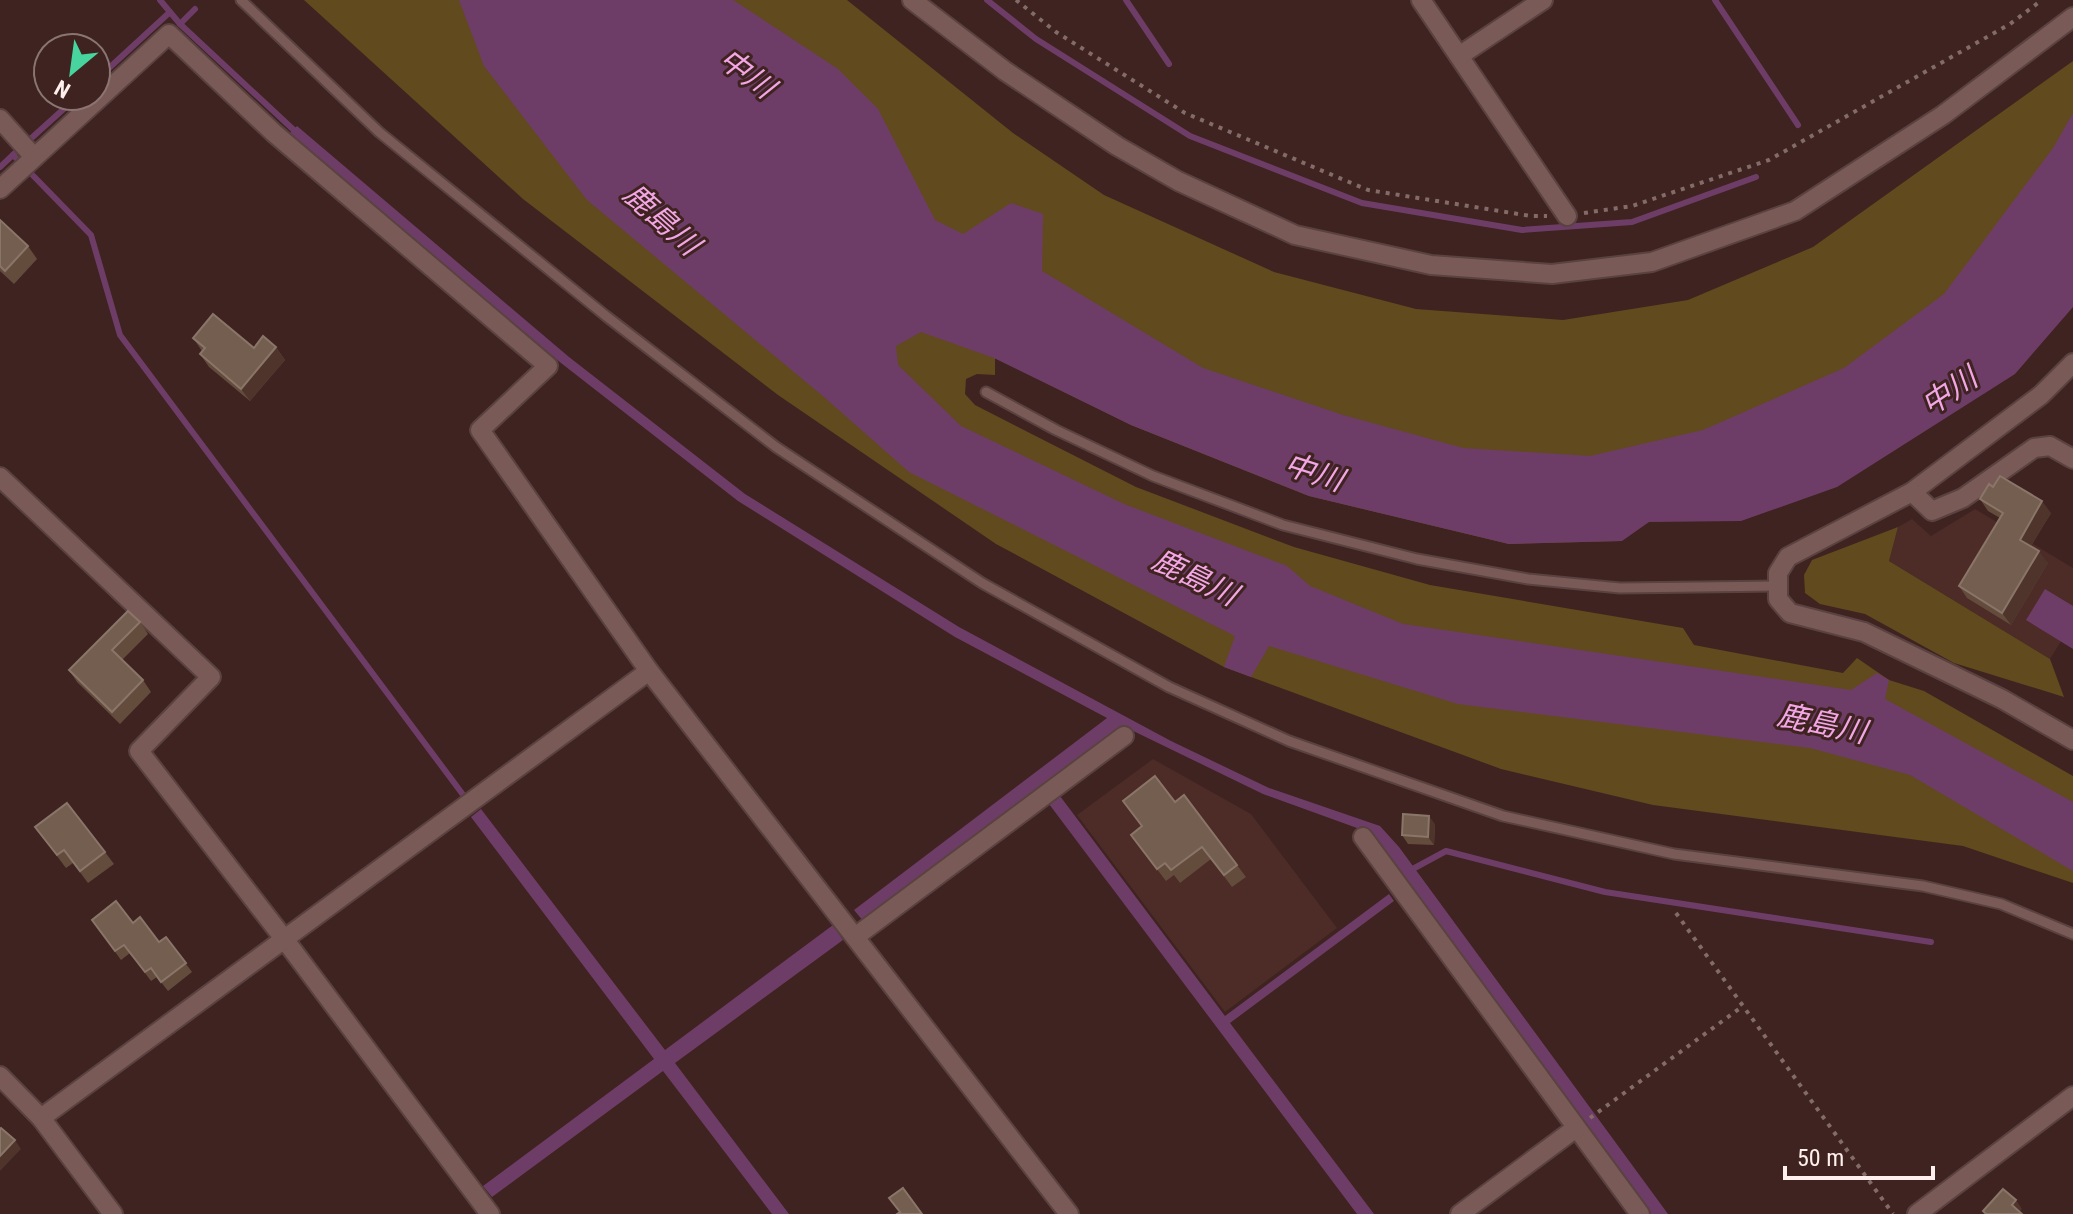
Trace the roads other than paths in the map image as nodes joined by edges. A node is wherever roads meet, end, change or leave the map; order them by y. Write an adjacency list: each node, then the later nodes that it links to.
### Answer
1 (241, 0): 21 (lane)
2 (912, 0): 5 (street)
3 (1421, 0): 6 (street)
4 (1543, 0): 6 (street)
5 (2073, 17)
6 (1459, 56): 10 (street)
7 (0, 119): 8 (street)
8 (27, 150): 9 (street); 17 (street)
9 (0, 189)
10 (1567, 216)
11 (2073, 363): 15 (street)
12 (986, 392): 16 (lane)
13 (2073, 459): 15 (street)
14 (0, 477): 23 (street)
15 (1912, 492): 16 (street)
16 (1778, 586): 19 (street)
17 (649, 671): 22 (street); 23 (street)
18 (1124, 736): 22 (street)
19 (2073, 740)
20 (1363, 837): 27 (street)
21 (2073, 934)
22 (855, 937): 30 (street)
23 (285, 940): 26 (street); 29 (street)
24 (0, 1076): 26 (street)
25 (2073, 1096): 33 (street)
26 (41, 1118): 28 (street)
27 (1576, 1128): 31 (street); 32 (street)
28 (113, 1214)
29 (490, 1214)
30 (1069, 1214)
31 (1460, 1214)
32 (1640, 1214)
33 (1917, 1214)

